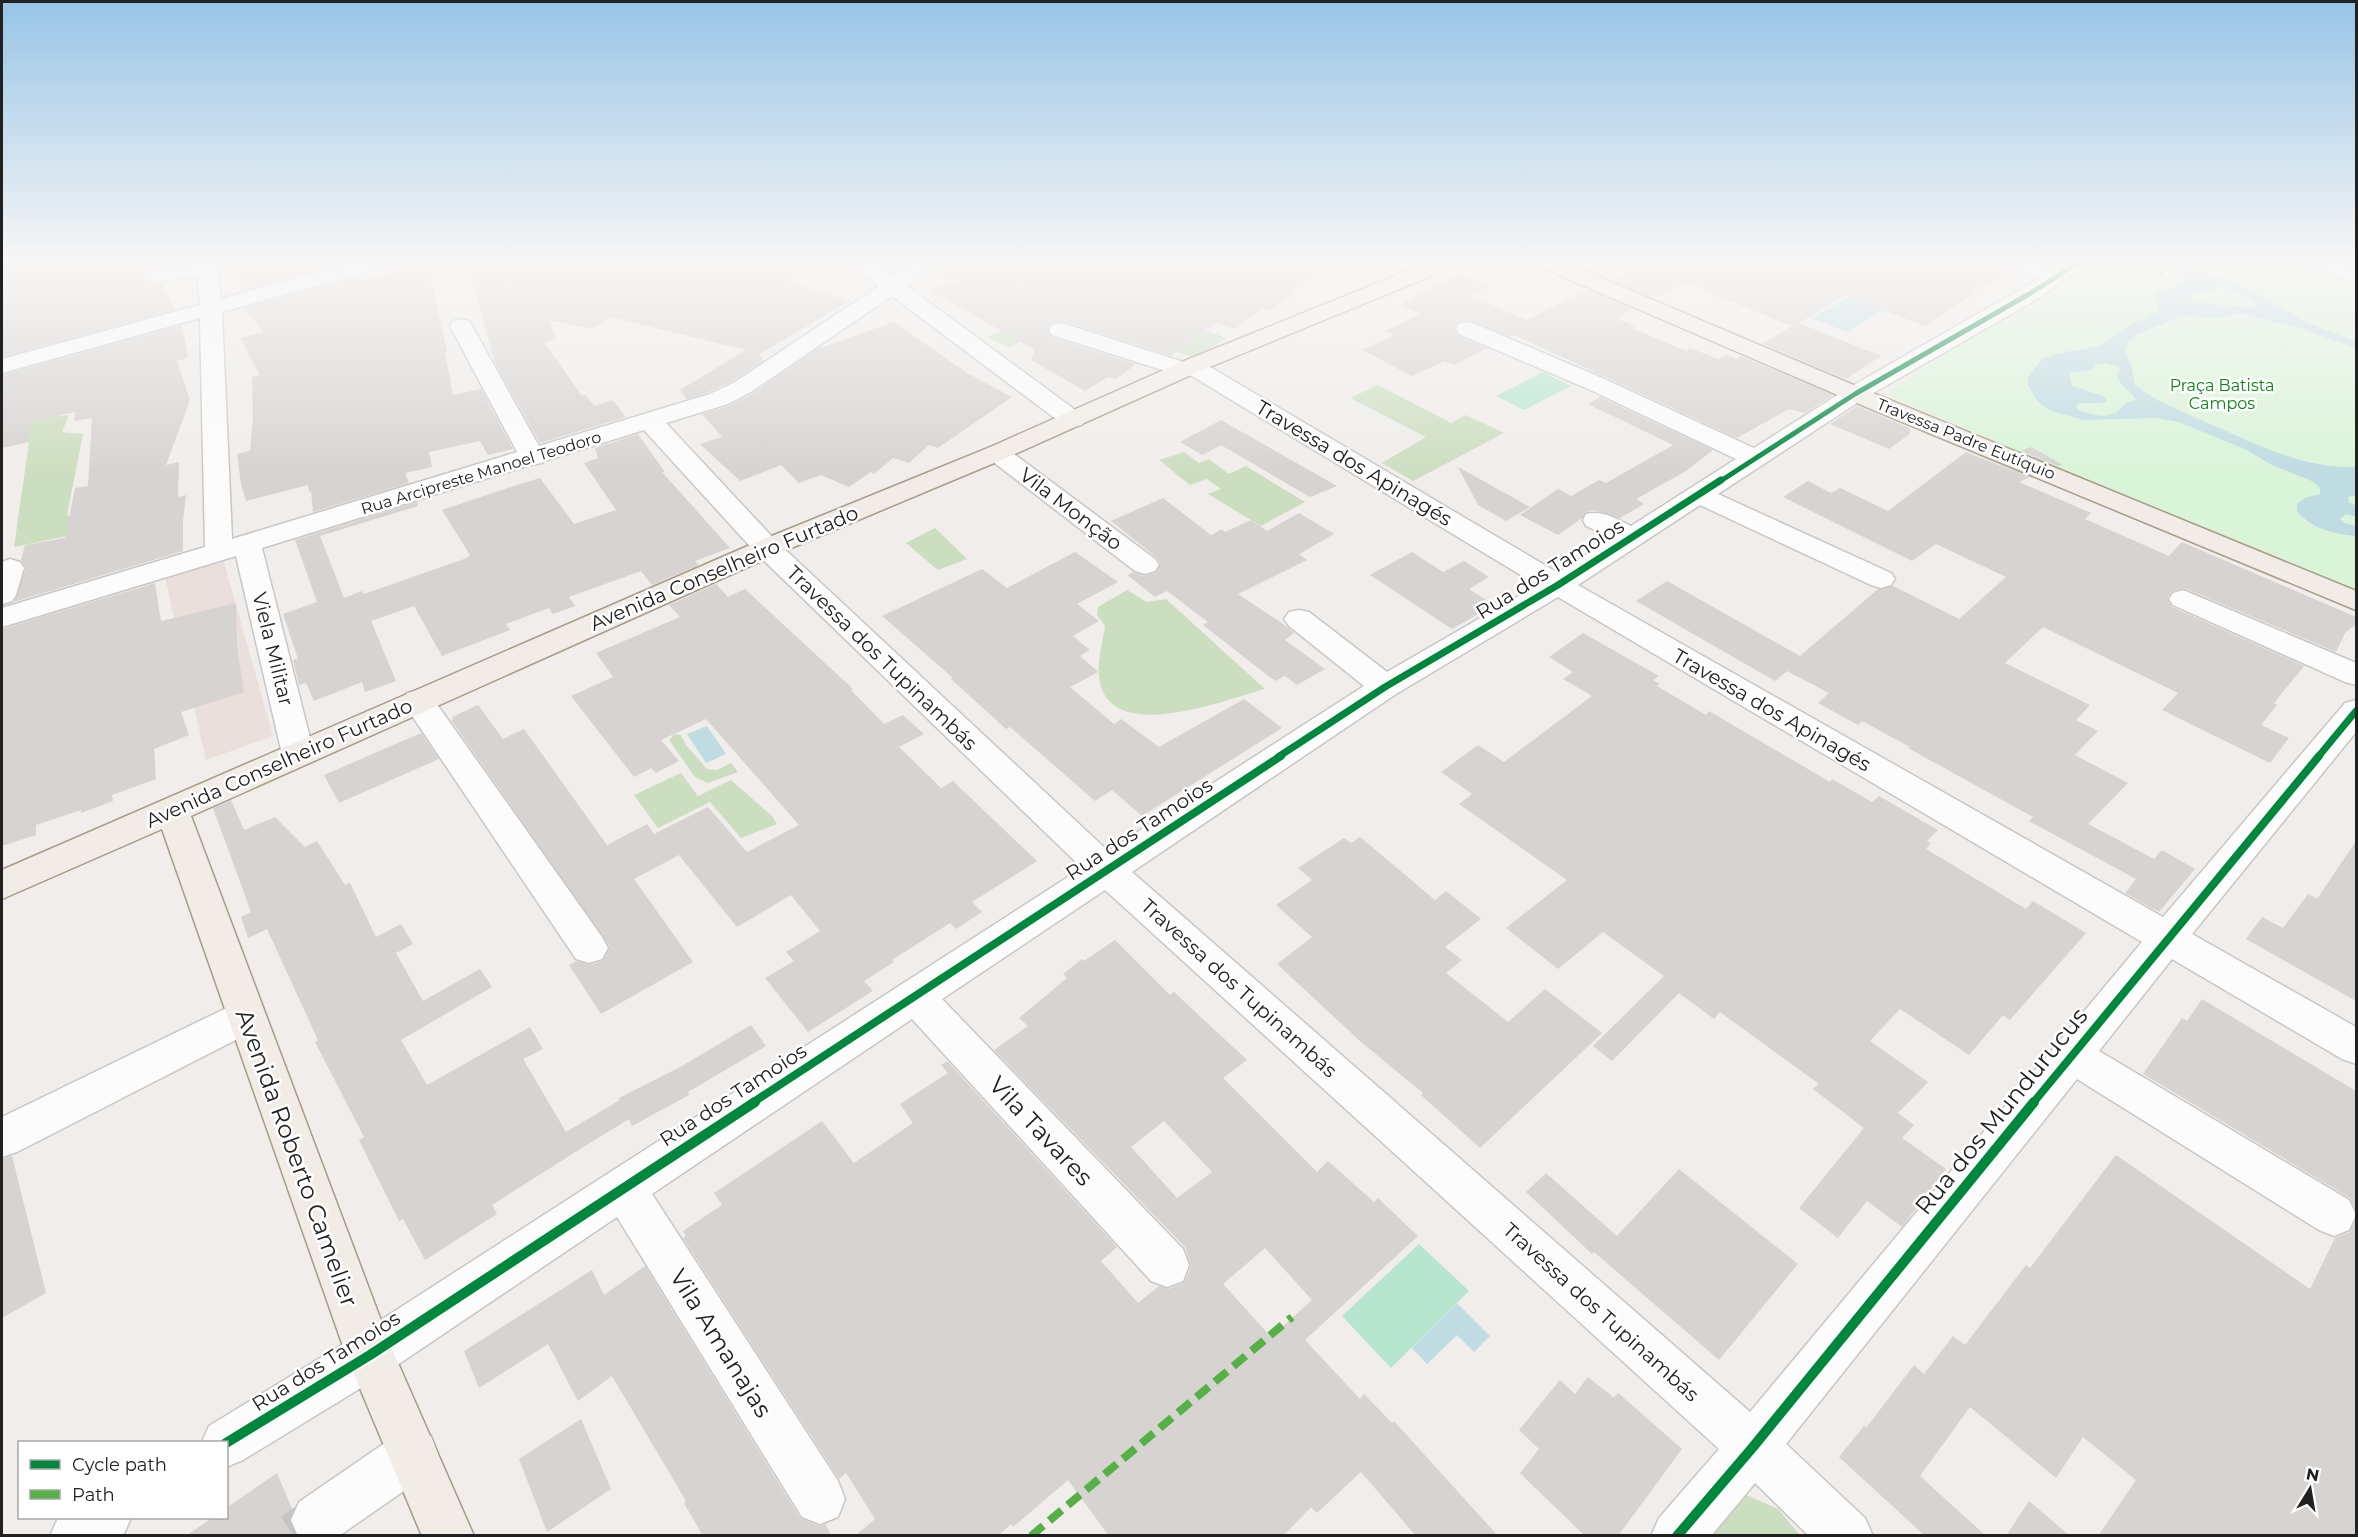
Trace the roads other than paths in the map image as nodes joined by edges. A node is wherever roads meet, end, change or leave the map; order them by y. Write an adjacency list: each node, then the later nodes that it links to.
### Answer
1 (124, 333): 11 (street)
2 (213, 333): 22 (street, Viela Militar)
3 (465, 333): 17 (street)
4 (824, 333): 15 (street, Rua Arcipreste Manoel Teodoro)
5 (953, 333): 14 (street)
6 (1069, 333): 12 (street, Travessa dos Apinagés)
7 (1275, 333): 12 (main road, Avenida Conselheiro Furtado)
8 (1476, 333): 18 (street)
9 (1713, 333): 13 (main road, Travessa Padre Eutíquio)
10 (1960, 333): 13 (street, Rua dos Tamoios)
11 (2, 366)
12 (1189, 368): 14 (main road, Avenida Conselheiro Furtado); 27 (street, Travessa dos Apinagés)
13 (1855, 393): 18 (street, Rua dos Tamoios); 30 (main road, Travessa Padre Eutíquio)
14 (1073, 420): 16 (main road, Avenida Conselheiro Furtado)
15 (650, 421): 17 (street, Rua Arcipreste Manoel Teodoro); 23 (street, Travessa dos Tupinambás)
16 (997, 453): 23 (main road, Avenida Conselheiro Furtado); 24 (street, Vila Monção)
17 (533, 458): 22 (street, Rua Arcipreste Manoel Teodoro)
18 (1753, 458): 19 (street, Rua dos Tamoios)
19 (1700, 495): 21 (street, Rua dos Tamoios); 26 (street)
20 (1596, 520): 21 (street)
21 (1633, 537): 27 (street, Rua dos Tamoios)
22 (233, 547): 31 (street, Rua Arcipreste Manoel Teodoro); 37 (street, Viela Militar)
23 (767, 548): 35 (main road, Avenida Conselheiro Furtado); 39 (street, Travessa dos Tupinambás)
24 (1145, 565)
25 (10, 568): 28 (street)
26 (1881, 579)
27 (1558, 585): 34 (street, Rua dos Tamoios); 41 (street, Travessa dos Apinagés)
28 (2, 595)
29 (2183, 599): 33 (street)
30 (2356, 601)
31 (2, 618)
32 (1299, 620): 34 (street)
33 (2356, 675)
34 (1385, 687): 39 (street, Rua dos Tamoios)
35 (418, 701): 37 (main road, Avenida Conselheiro Furtado); 42 (street)
36 (2356, 711): 41 (street, Rua dos Mundurucus)
37 (298, 754): 38 (main road, Avenida Conselheiro Furtado)
38 (172, 810): 40 (main road, Avenida Conselheiro Furtado); 44 (main road, Avenida Roberto Camelier)
39 (1106, 870): 43 (street, Rua dos Tamoios); 53 (street, Travessa dos Tupinambás)
40 (2, 885)
41 (2168, 937): 45 (street, Travessa dos Apinagés); 46 (street, Rua dos Mundurucus)
42 (589, 948)
43 (916, 996): 48 (street, Rua dos Tamoios); 50 (street, Vila Tavares)
44 (244, 1016): 47 (street); 51 (main road, Avenida Roberto Camelier)
45 (2356, 1047)
46 (2072, 1054): 49 (street); 53 (street, Rua dos Mundurucus)
47 (2, 1138)
48 (623, 1186): 51 (street, Rua dos Tamoios); 55 (street, Vila Amanajas)
49 (2334, 1215)
50 (1167, 1265)
51 (370, 1355): 52 (street, Rua dos Tamoios); 54 (main road, Avenida Roberto Camelier)
52 (228, 1442)
53 (1753, 1447): 60 (street, Rua dos Mundurucus); 61 (street, Travessa dos Tupinambás)
54 (413, 1454): 57 (street); 59 (main road, Avenida Roberto Camelier)
55 (820, 1499)
56 (103, 1519): 58 (street)
57 (317, 1520)
58 (76, 1536)
59 (448, 1536)
60 (1677, 1536)
61 (1847, 1536)

